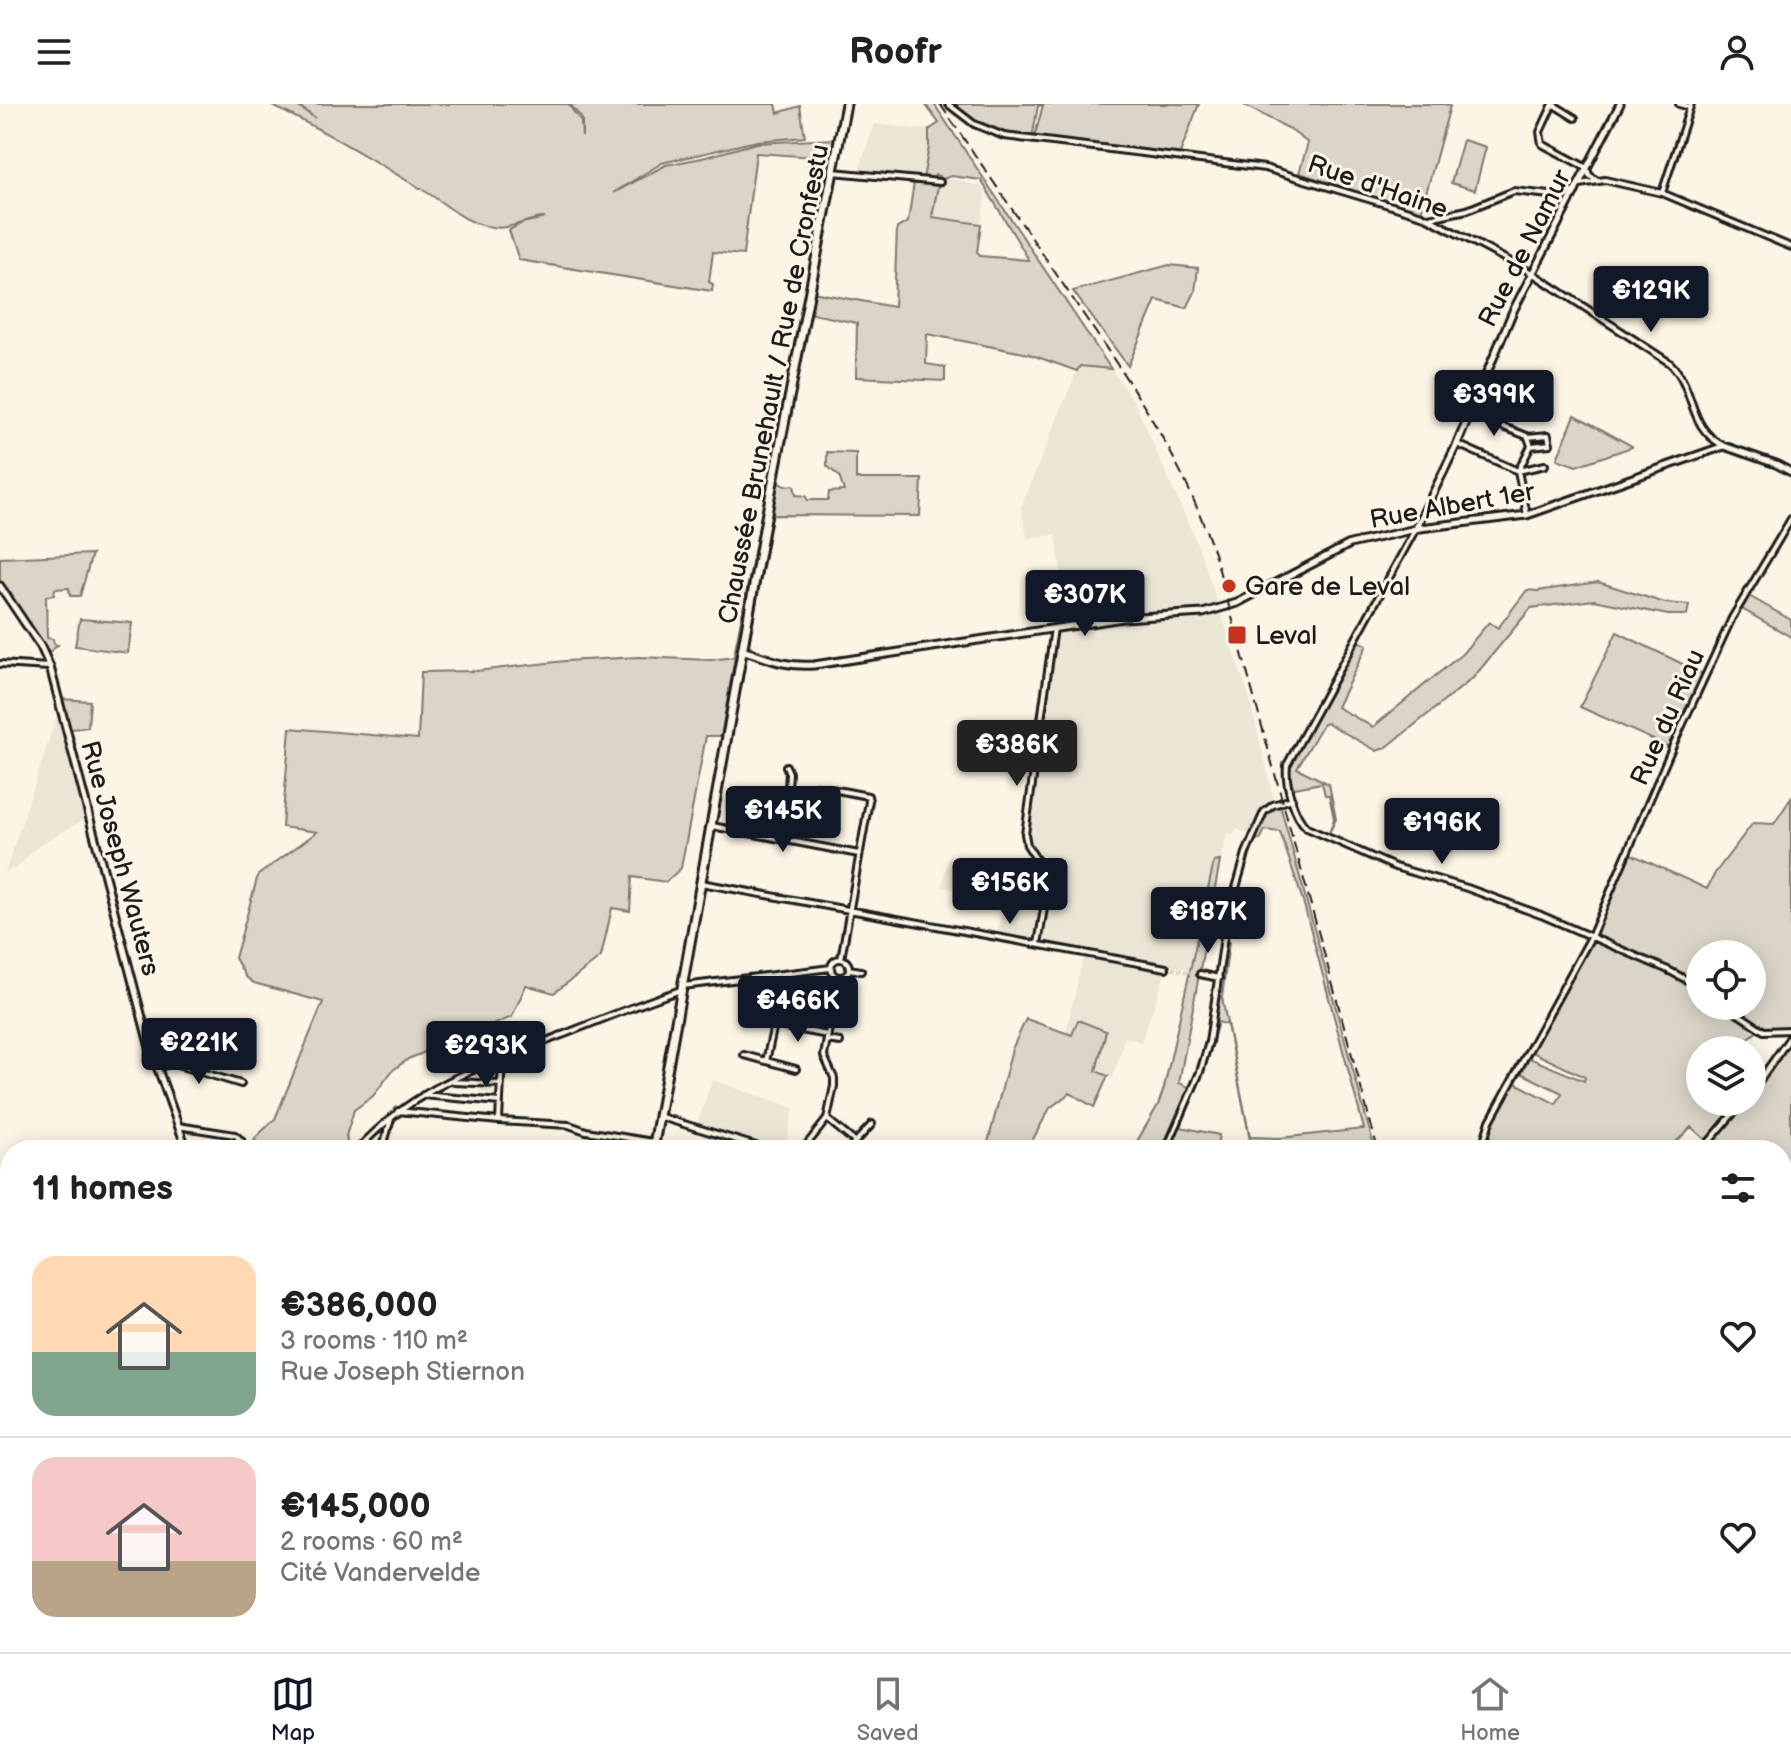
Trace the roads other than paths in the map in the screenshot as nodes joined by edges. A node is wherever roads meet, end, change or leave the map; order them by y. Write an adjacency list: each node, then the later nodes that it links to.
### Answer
1 (846, 104): 9 (main road, Chaussée Brunehault / Rue de Cronfestu)
2 (948, 104): 15 (street, Rue d'Haine)
3 (1552, 104): 7 (street); 8 (street)
4 (1620, 104): 8 (street, Rue de Namur)
5 (1679, 104): 6 (street)
6 (1690, 106): 14 (street)
7 (1575, 118)
8 (1587, 168): 10 (street); 12 (street, Rue de Namur)
9 (833, 172): 11 (street); 31 (main road, Chaussée Brunehault / Rue de Cronfestu)
10 (1596, 180): 12 (street); 14 (street)
11 (940, 182)
12 (1580, 184): 13 (street, Rue de Namur)
13 (1576, 191): 15 (street); 17 (street, Rue de Namur)
14 (1662, 193): 16 (street)
15 (1429, 218): 17 (street, Rue d'Haine)
16 (1791, 247)
17 (1532, 273): 18 (street, Rue de Namur); 22 (street, Rue d'Haine)
18 (1470, 414): 19 (street); 20 (street, Rue de Namur)
19 (1528, 437): 21 (street); 21 (street)
20 (1457, 444): 24 (street); 28 (street, Rue de Namur)
21 (1531, 446): 24 (street)
22 (1724, 446): 25 (street); 26 (street, Rue Albert 1er)
23 (1545, 465): 24 (street)
24 (1518, 471): 26 (street)
25 (1791, 472)
26 (1527, 515): 28 (street, Rue Albert 1er)
27 (1791, 519): 42 (street, Rue du Riau)
28 (1416, 529): 30 (street, Rue Albert 1er); 35 (street, Rue de Namur)
29 (0, 586): 33 (street, Rue Joseph Wauters)
30 (1054, 628): 31 (street, Rue Albert 1er); 43 (street)
31 (742, 652): 37 (main road, Chaussée Brunehault / Rue de Cronfestu)
32 (0, 664): 33 (street)
33 (50, 667): 61 (street, Rue Joseph Wauters)
34 (786, 766): 36 (street)
35 (1292, 799): 42 (street, Rue de Namur); 51 (street)
36 (787, 803): 38 (street); 39 (street)
37 (712, 826): 38 (street); 40 (main road, Chaussée Brunehault / Rue de Cronfestu)
38 (741, 832): 39 (street)
39 (860, 854): 41 (street)
40 (701, 883): 41 (street); 53 (main road, Chaussée Brunehault / Rue de Cronfestu)
41 (849, 911): 43 (street); 44 (street)
42 (1591, 937): 52 (street, Rue de Namur); 88 (street, Rue du Riau)
43 (1038, 944): 46 (street)
44 (841, 959): 45 (street); 47 (street)
45 (831, 968): 50 (street); 53 (street)
46 (1166, 968)
47 (849, 969): 48 (street); 50 (street)
48 (861, 971)
49 (1200, 974): 51 (street)
50 (838, 977): 56 (street)
51 (1219, 978): 87 (street)
52 (1686, 981)
53 (682, 988): 59 (street); 71 (main road, Chaussée Brunehault / Rue de Cronfestu)
54 (1747, 1020): 55 (street)
55 (1791, 1033): 63 (street)
56 (827, 1037): 57 (street); 60 (street); 73 (street)
57 (840, 1042)
58 (744, 1055): 60 (street)
59 (502, 1058): 64 (street); 66 (street)
60 (766, 1061): 62 (street)
61 (157, 1068): 65 (street); 76 (street, Rue Joseph Wauters)
62 (796, 1069)
63 (1766, 1070)
64 (452, 1079): 66 (street); 67 (street)
65 (241, 1084)
66 (501, 1084): 68 (street)
67 (421, 1095): 68 (street); 69 (street)
68 (500, 1102): 74 (street)
69 (398, 1111): 70 (street); 74 (street)
70 (391, 1116): 79 (street); 80 (street)
71 (659, 1116): 82 (main road, Chaussée Brunehault / Rue de Cronfestu); 83 (street)
72 (1731, 1116): 89 (street)
73 (827, 1119): 84 (street); 85 (street)
74 (499, 1121): 81 (street)
75 (872, 1124): 86 (street)
76 (178, 1126): 77 (street, Rue Joseph Wauters); 78 (street)
77 (183, 1140)
78 (241, 1140)
79 (367, 1140)
80 (385, 1140)
81 (627, 1140)
82 (655, 1140)
83 (737, 1140)
84 (810, 1140)
85 (853, 1140)
86 (857, 1140)
87 (1170, 1140)
88 (1484, 1140)
89 (1711, 1140)

